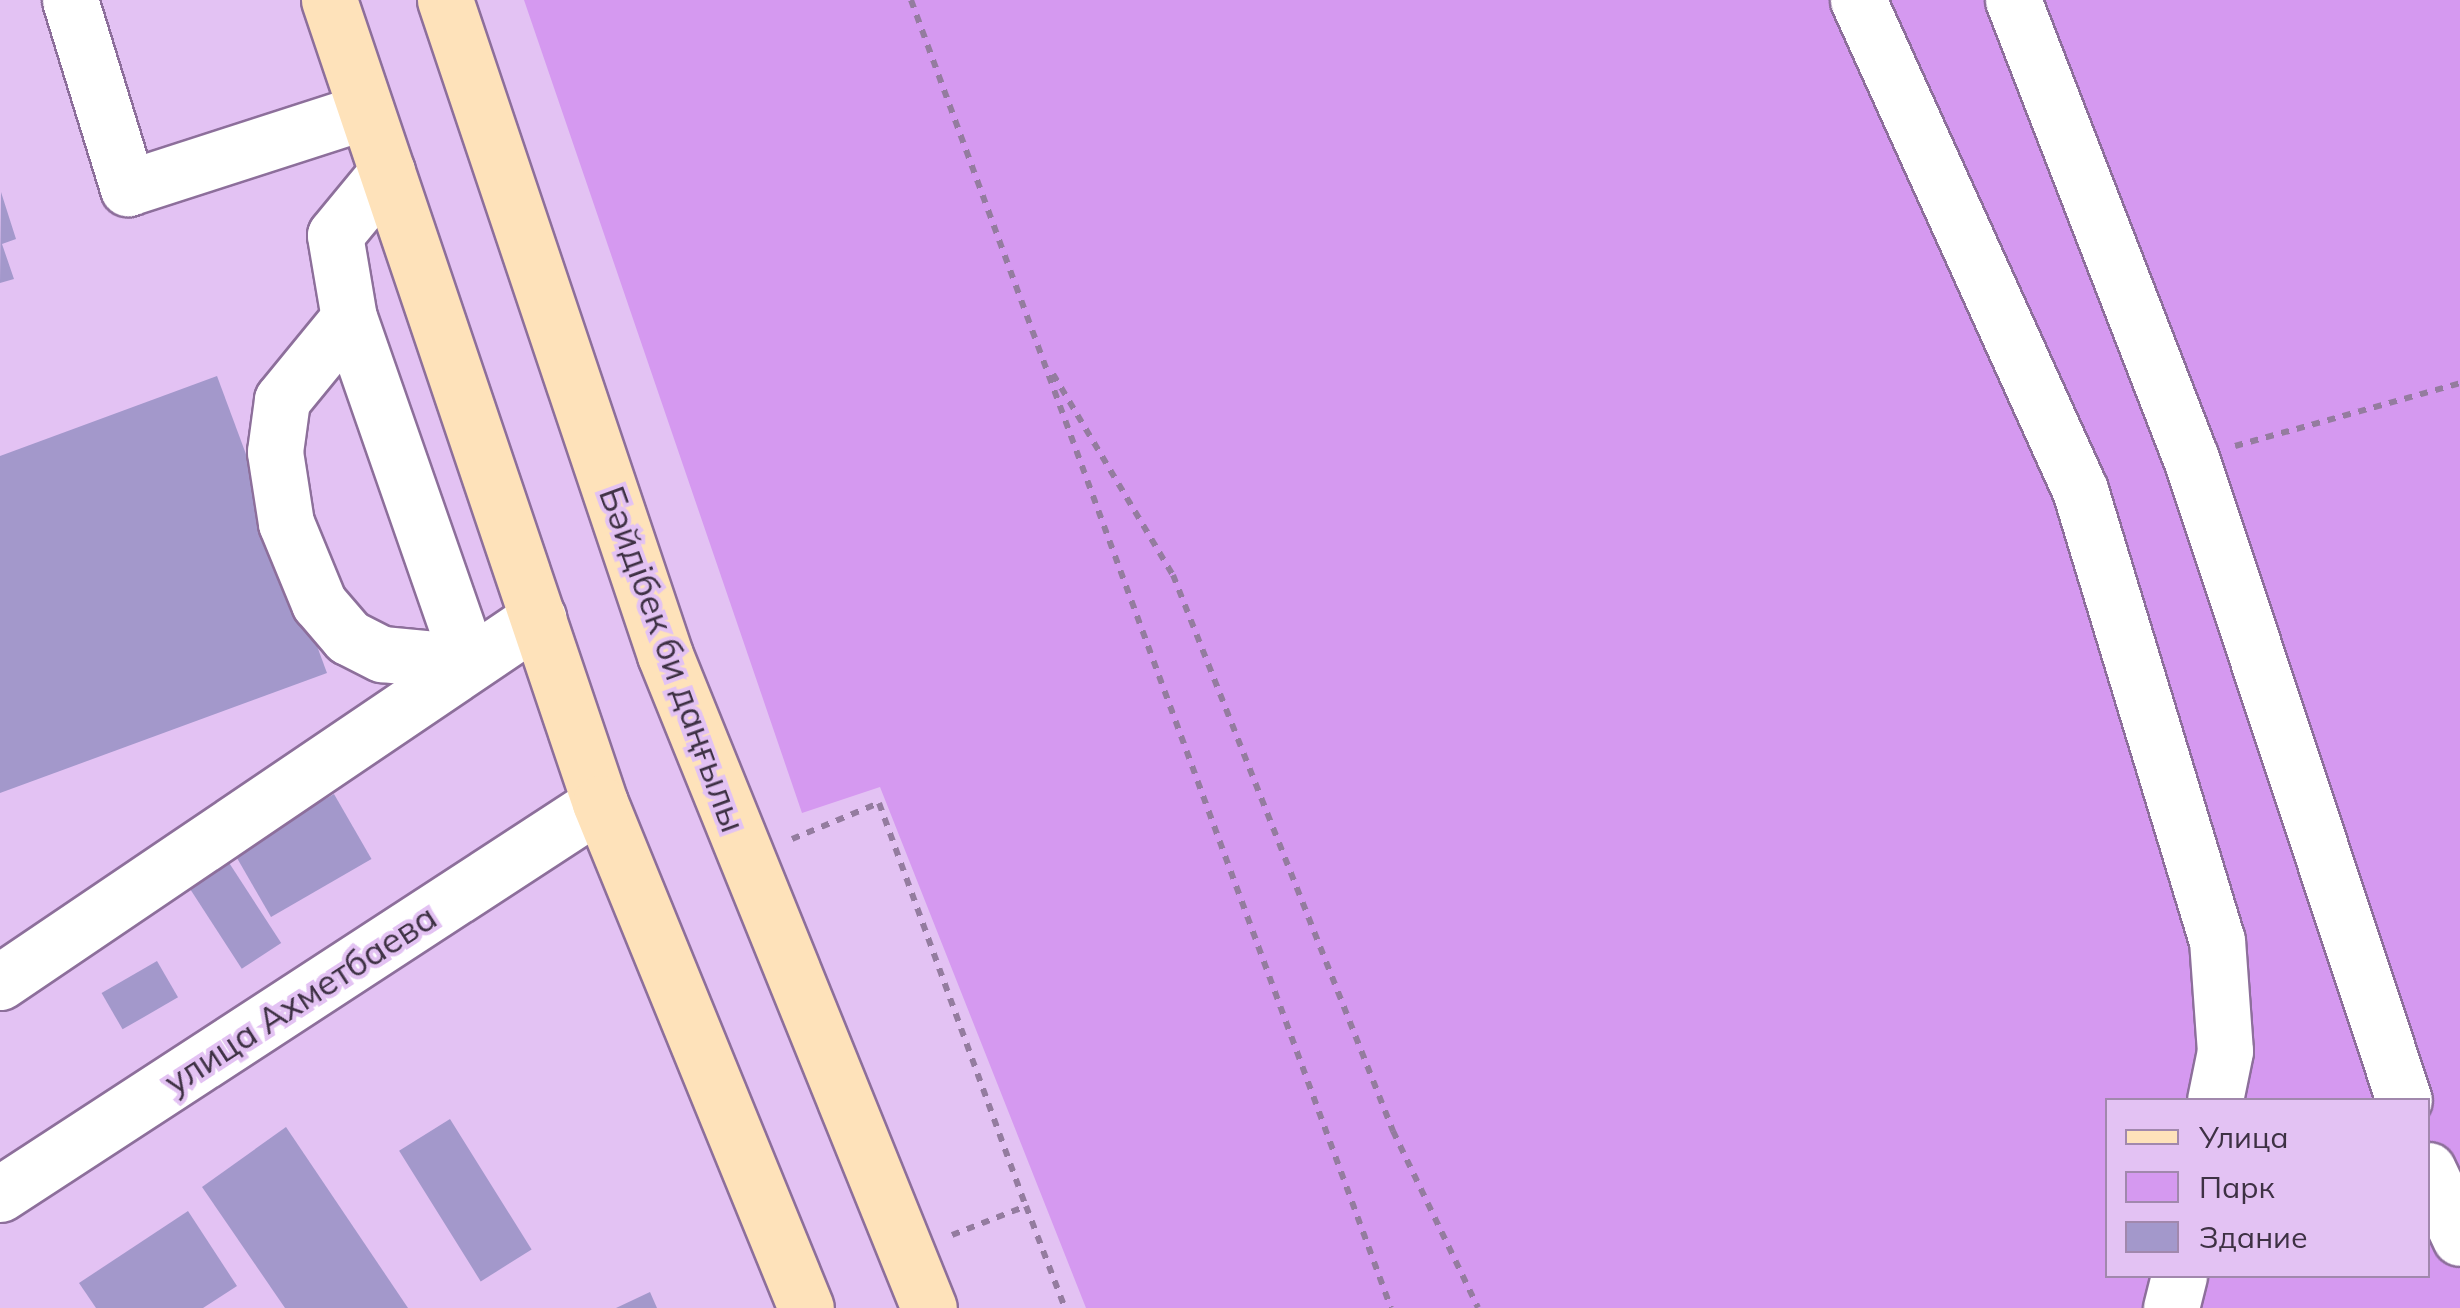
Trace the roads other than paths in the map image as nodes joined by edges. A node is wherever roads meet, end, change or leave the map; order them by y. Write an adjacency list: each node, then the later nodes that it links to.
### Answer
1 (70, 0): 6 (street)
2 (328, 0): 6 (main road)
3 (444, 0): 20 (main road, Бәйдібек би даңғылы)
4 (1858, 0): 13 (street)
5 (2013, 0): 14 (street)
6 (366, 110): 7 (main road)
7 (387, 172): 8 (street); 9 (main road)
8 (349, 318): 10 (street); 10 (street)
9 (538, 618): 10 (street); 11 (main road)
10 (469, 662): 12 (street)
11 (600, 803): 16 (street, улица Ахметбаева); 19 (main road)
12 (0, 982)
13 (2215, 1098)
14 (2403, 1098)
15 (2430, 1174): 17 (street)
16 (0, 1194)
17 (2460, 1238)
18 (2178, 1278): 21 (street)
19 (806, 1308)
20 (929, 1308)
21 (2171, 1308)

